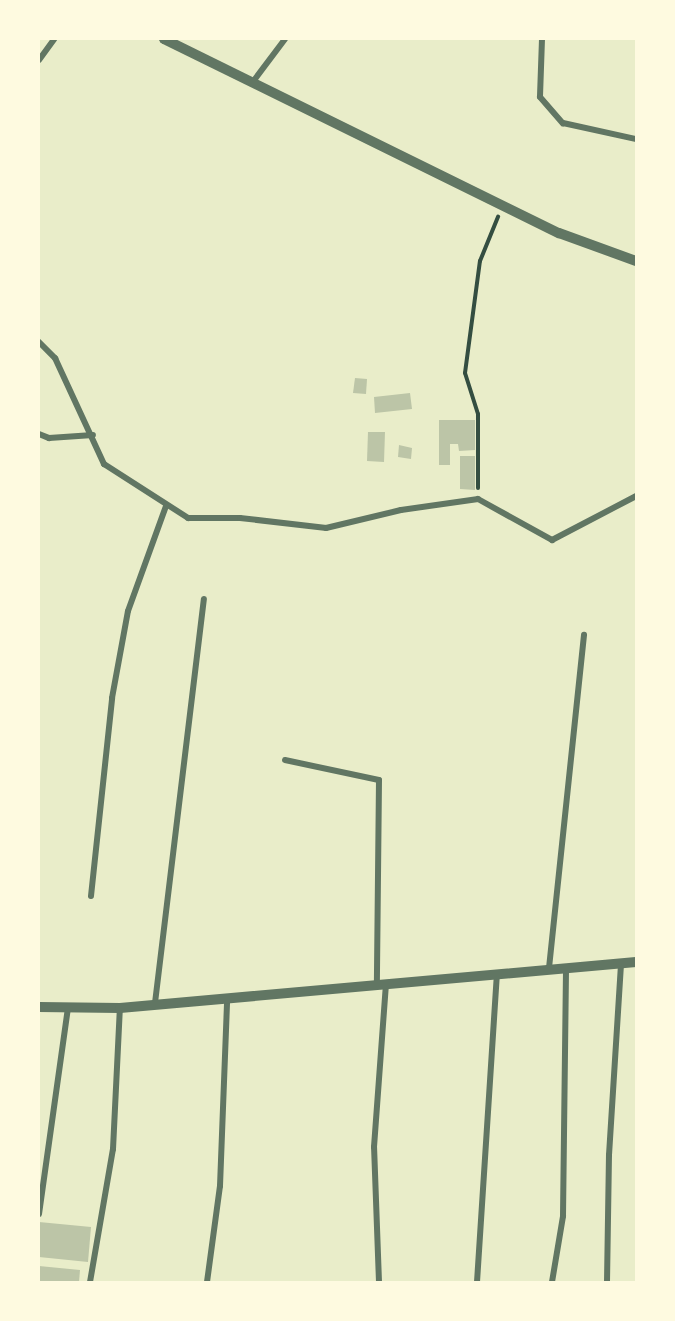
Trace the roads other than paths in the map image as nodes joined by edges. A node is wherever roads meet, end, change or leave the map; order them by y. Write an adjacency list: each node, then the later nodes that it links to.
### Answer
1 (54, 39): 5 (street)
2 (164, 39): 6 (street)
3 (285, 39): 6 (street)
4 (542, 39): 7 (street)
5 (39, 60)
6 (252, 83): 8 (street)
7 (636, 139)
8 (636, 261)
9 (39, 342): 11 (street)
10 (39, 434): 11 (street)
11 (93, 435): 13 (street)
12 (636, 496): 13 (street)
13 (166, 506): 17 (street)
14 (204, 599): 25 (street)
15 (584, 635): 21 (street)
16 (285, 760): 23 (street)
17 (91, 896)
18 (636, 962): 19 (street)
19 (621, 963): 20 (street); 35 (street)
20 (566, 967): 21 (street); 34 (street)
21 (549, 968): 22 (street)
22 (497, 975): 23 (street); 33 (street)
23 (381, 984): 24 (street); 32 (street)
24 (227, 1000): 25 (street); 31 (street)
25 (155, 1003): 28 (street)
26 (39, 1007): 27 (street)
27 (68, 1007): 28 (street); 29 (street)
28 (120, 1008): 30 (street)
29 (39, 1214)
30 (90, 1282)
31 (207, 1282)
32 (379, 1282)
33 (477, 1282)
34 (552, 1282)
35 (607, 1282)

